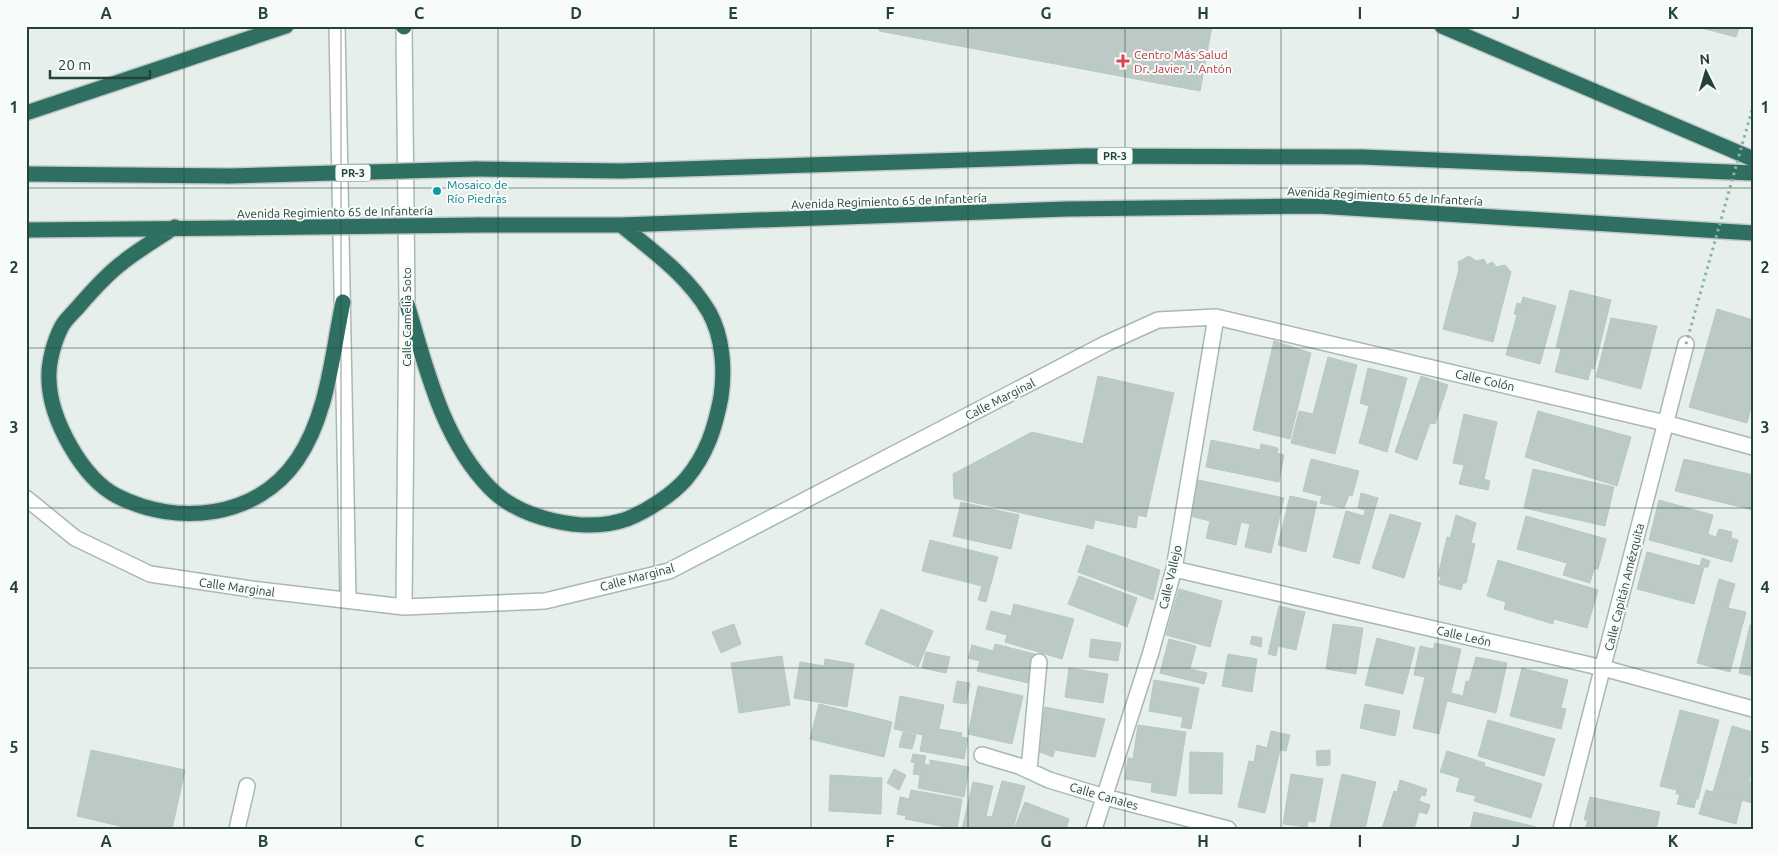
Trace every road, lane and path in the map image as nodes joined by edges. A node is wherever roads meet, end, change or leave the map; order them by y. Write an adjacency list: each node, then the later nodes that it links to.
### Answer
1 (286, 26): 6 (highway)
2 (338, 26): 14 (street)
3 (403, 26): 15 (street, Calle Camelia Soto)
4 (1442, 26): 7 (highway)
5 (1753, 106): 17 (path, bridge)
6 (26, 113)
7 (1753, 159)
8 (1753, 173): 9 (highway, PR-3, bridge)
9 (26, 174)
10 (621, 226): 11 (highway, Avenida Regimiento 65 de Infantería, bridge); 13 (highway, Avenida Regimiento 65 de Infantería); 15 (highway)
11 (175, 227): 12 (highway, Avenida Regimiento 65 de Infantería); 14 (highway)
12 (26, 230)
13 (1753, 233)
14 (343, 302): 22 (street)
15 (406, 304): 23 (street, Calle Camelia Soto)
16 (1216, 317): 18 (street, Calle Colón); 21 (street, Calle Vallejo); 23 (street, Calle Marginal)
17 (1686, 344): 18 (street, Calle Capitán Amézquita)
18 (1665, 423): 19 (street, Calle Colón); 25 (street, Calle Capitán Amézquita)
19 (1753, 447)
20 (26, 498): 22 (street, Calle Marginal)
21 (1174, 569): 25 (street, Calle León); 30 (street, Calle Vallejo)
22 (348, 600): 23 (street, Calle Marginal)
23 (404, 607)
24 (1038, 662): 28 (street)
25 (1603, 668): 26 (street, Calle León); 34 (street, Calle Capitán Amézquita)
26 (1753, 709)
27 (982, 755): 28 (street, Calle Canales)
28 (1029, 770): 30 (street, Calle Canales)
29 (247, 786): 31 (street)
30 (1105, 797): 32 (street, Calle Vallejo); 33 (street, Calle Canales)
31 (237, 829)
32 (1094, 829)
33 (1228, 829)
34 (1561, 829)

